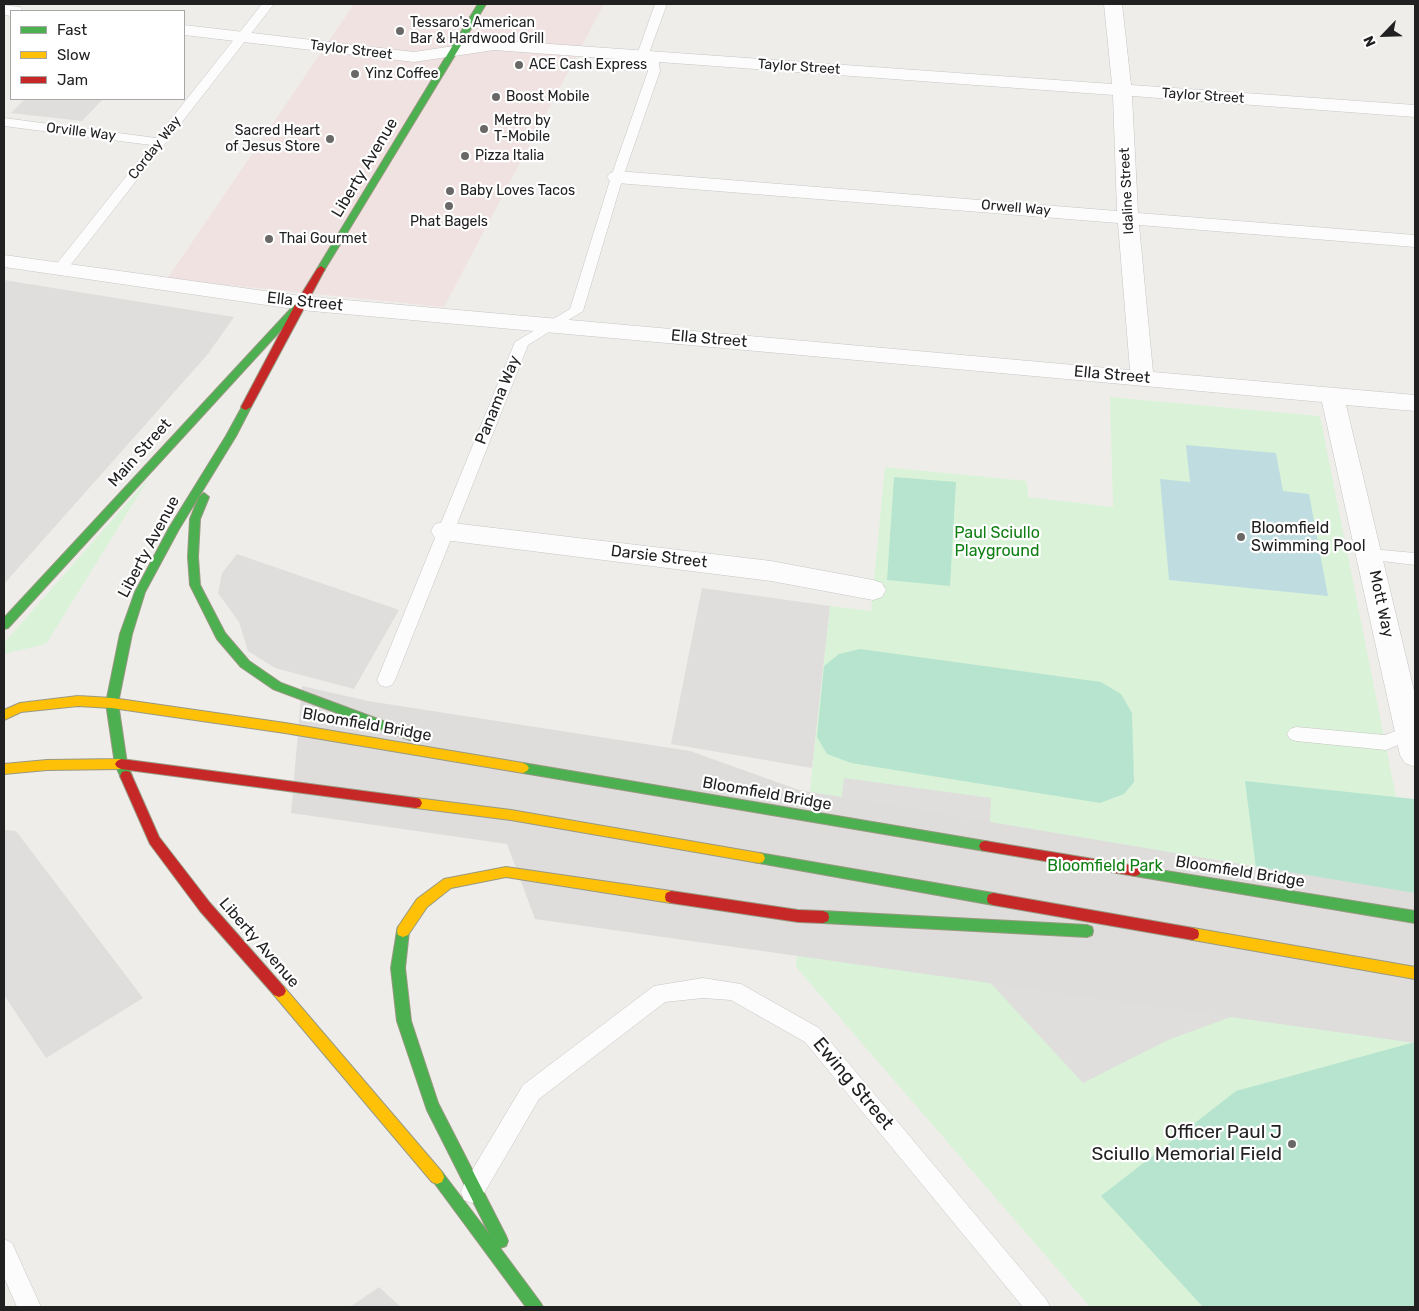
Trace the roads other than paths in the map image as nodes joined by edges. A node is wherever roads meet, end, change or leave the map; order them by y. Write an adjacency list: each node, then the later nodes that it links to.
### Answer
1 (268, 4): 6 (lane, Corday Way)
2 (482, 4): 7 (main road, Liberty Avenue)
3 (661, 4): 8 (lane, Panama Way)
4 (1113, 4): 9 (street, Idaline Street)
5 (185, 30): 6 (street, Taylor Street)
6 (243, 37): 7 (street, Taylor Street); 12 (lane, Corday Way)
7 (456, 50): 8 (street, Taylor Street); 18 (main road, Liberty Avenue)
8 (648, 56): 9 (street, Taylor Street); 13 (lane, Panama Way)
9 (1122, 90): 10 (street, Taylor Street); 14 (street, Idaline Street)
10 (1415, 111)
11 (4, 122): 12 (lane, Orville Way)
12 (159, 142): 17 (lane, Corday Way)
13 (616, 177): 14 (street, Orwell Way); 19 (lane, Panama Way)
14 (1128, 217): 15 (street, Orwell Way); 20 (street, Idaline Street)
15 (1415, 241)
16 (4, 261): 17 (street, Ella Street)
17 (60, 270): 18 (street, Ella Street)
18 (302, 303): 19 (street, Ella Street); 23 (main road, Liberty Avenue); 28 (main road, Main Street)
19 (555, 325): 20 (street, Ella Street); 24 (lane, Panama Way)
20 (1142, 378): 21 (street, Ella Street)
21 (1332, 396): 22 (street, Ella Street); 25 (street, Mott Way)
22 (1415, 404)
23 (231, 436): 30 (main road, Liberty Avenue); 34 (main road)
24 (444, 531): 27 (street, Darsie Street); 29 (lane, Panama Way)
25 (1370, 555): 26 (lane); 33 (street, Mott Way)
26 (1415, 559)
27 (873, 590)
28 (4, 625)
29 (386, 680)
30 (112, 703): 31 (main road); 34 (main road, Bloomfield Bridge); 35 (main road, Liberty Avenue)
31 (4, 715)
32 (1296, 734): 33 (lane)
33 (1413, 740)
34 (486, 762): 37 (main road, Bloomfield Bridge)
35 (121, 764): 36 (main road); 40 (main road); 43 (main road, Liberty Avenue)
36 (4, 769)
37 (1415, 917)
38 (1101, 932): 42 (main road)
39 (1120, 933): 40 (main road)
40 (1208, 938): 41 (main road)
41 (1415, 973)
42 (474, 1188): 43 (lane, Ewing Street); 45 (main road); 47 (lane, Ewing Street)
43 (465, 1214): 45 (main road, Liberty Avenue)
44 (4, 1251): 46 (lane)
45 (534, 1306)
46 (28, 1307)
47 (1038, 1307)

